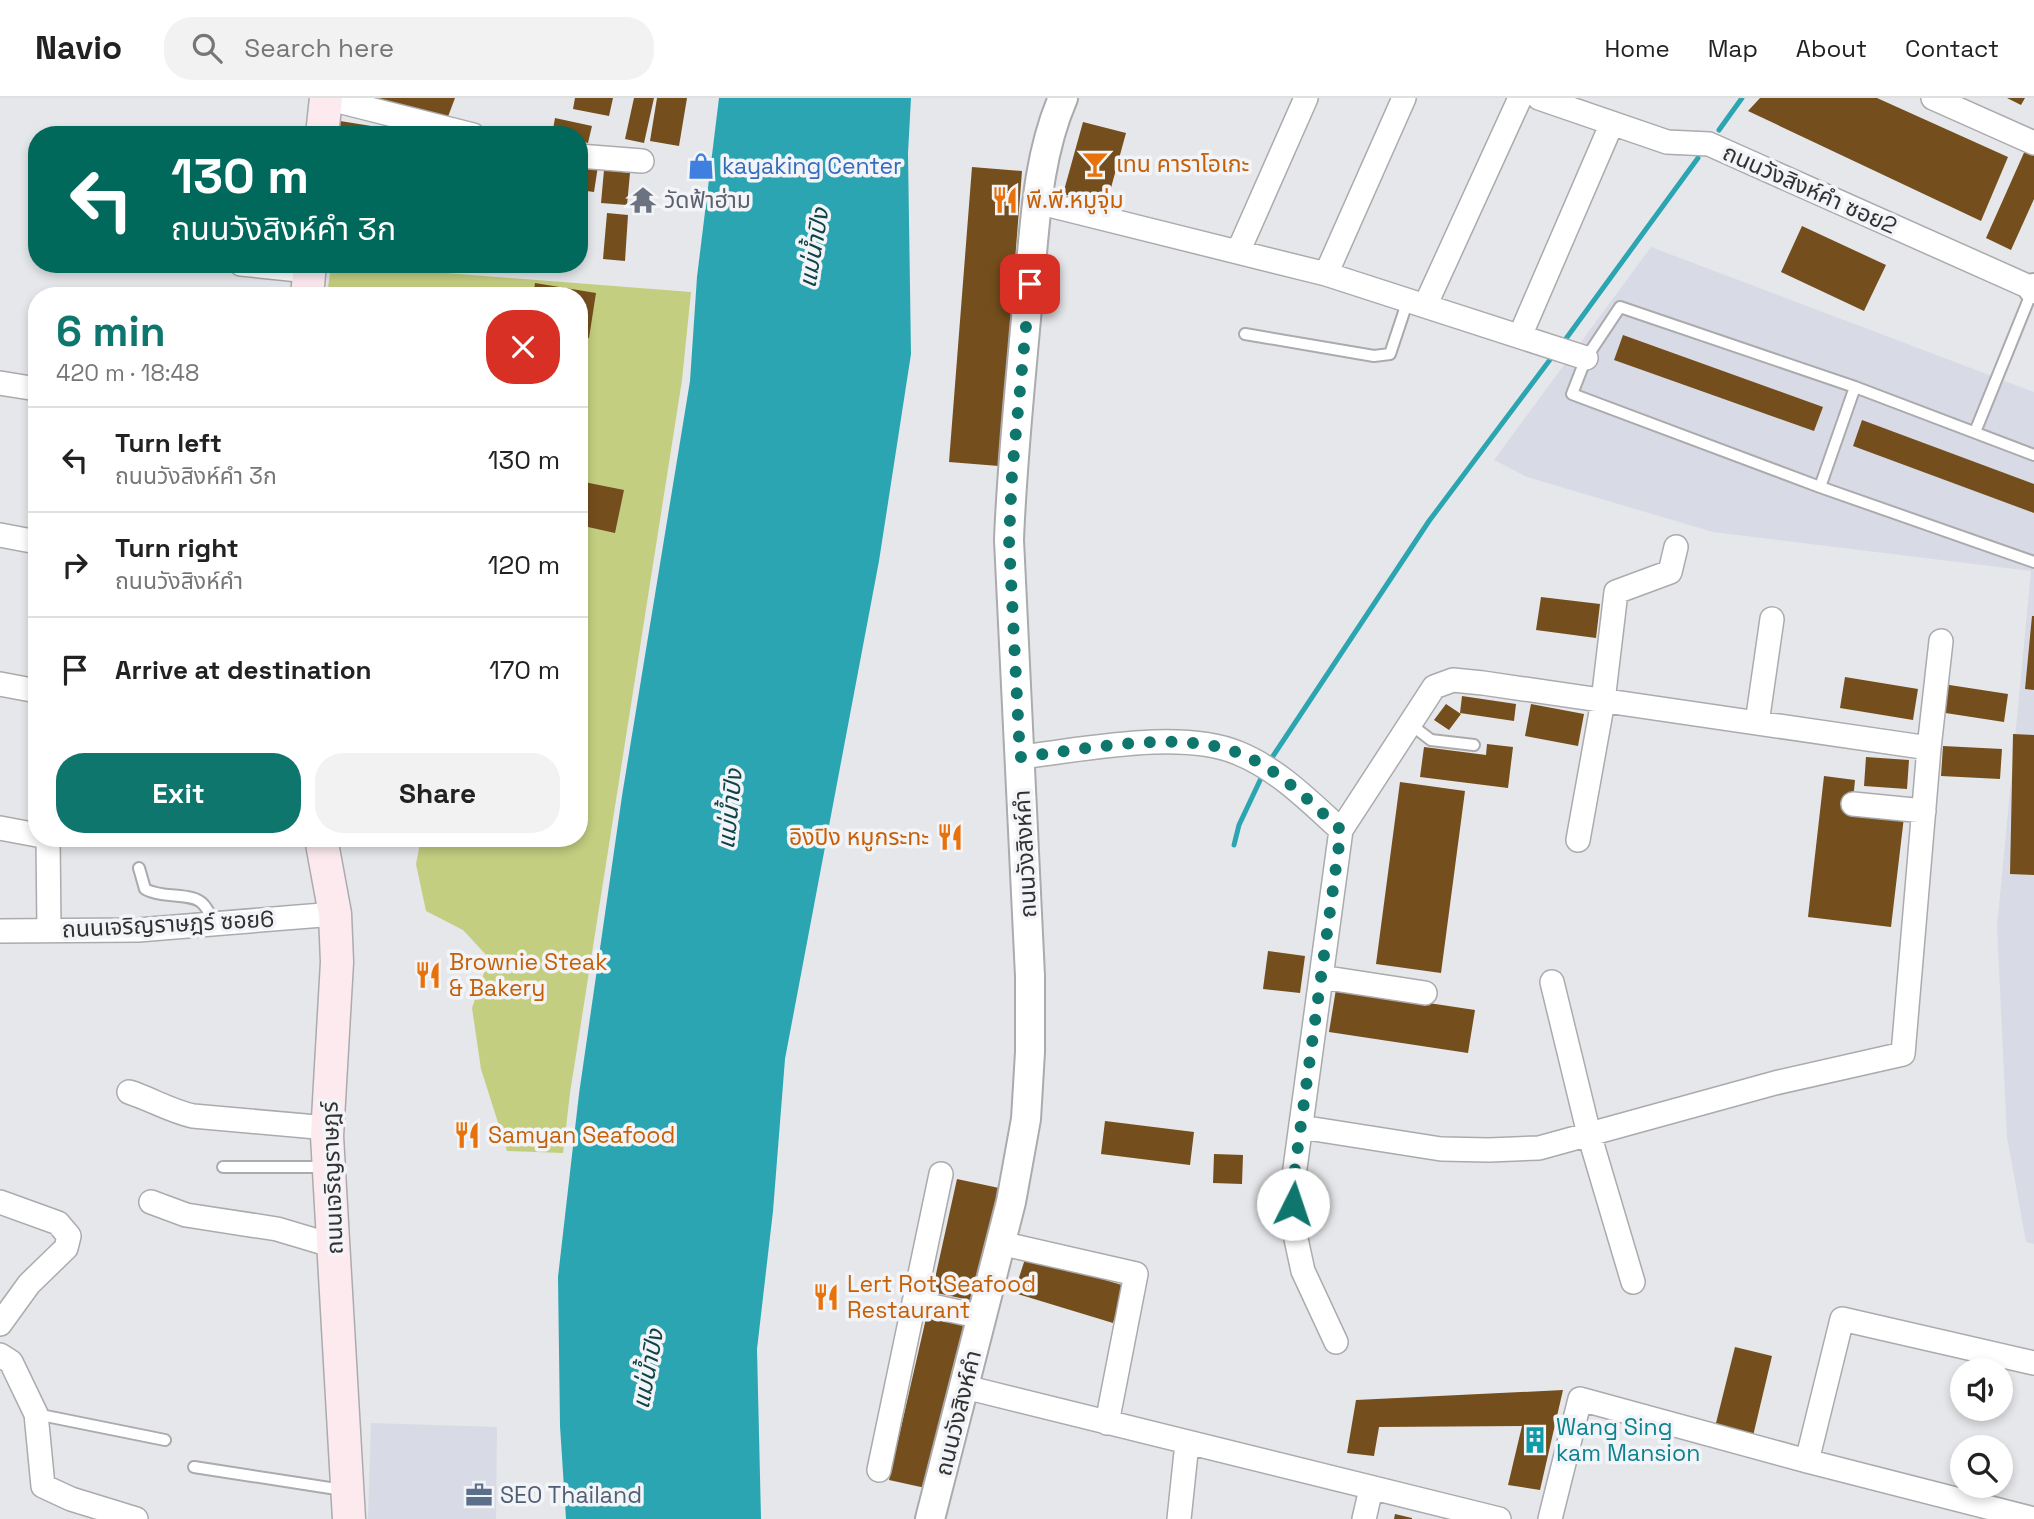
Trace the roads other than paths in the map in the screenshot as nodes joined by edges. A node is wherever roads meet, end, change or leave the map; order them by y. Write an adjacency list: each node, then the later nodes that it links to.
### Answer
1 (326, 98): 9 (main road); 10 (street)
2 (1063, 98): 14 (street, ถนนวังสิงห์คำ)
3 (1306, 98): 15 (street)
4 (1404, 98): 17 (street)
5 (1520, 98): 20 (street)
6 (1539, 98): 8 (street, ถนนวังสิงห์คำ ซอย2)
7 (1933, 98): 11 (street)
8 (1612, 123): 19 (street, ถนนวังสิงห์คำ ซอย2); 22 (street)
9 (323, 126)
10 (437, 126)
11 (2034, 143)
12 (588, 157): 13 (street)
13 (642, 161)
14 (1037, 202): 15 (street); 43 (street, ถนนวังสิงห์คำ)
15 (1238, 252): 17 (street)
16 (287, 273): 18 (street)
17 (1326, 274): 20 (street)
18 (308, 277)
19 (2034, 289): 27 (lane)
20 (1416, 303): 21 (lane); 22 (street)
21 (1245, 334)
22 (1520, 336): 23 (street)
23 (1586, 358): 25 (lane); 29 (lane)
24 (0, 383): 26 (street)
25 (1856, 387): 27 (lane); 29 (lane)
26 (28, 388)
27 (1975, 432): 28 (lane)
28 (2034, 455)
29 (1820, 487): 33 (lane)
30 (0, 535): 31 (street)
31 (28, 540)
32 (1676, 547): 38 (street)
33 (2034, 562)
34 (1772, 619): 39 (street)
35 (1941, 641): 42 (street)
36 (0, 684): 37 (street)
37 (28, 689)
38 (1603, 701): 39 (street); 40 (street); 49 (street)
39 (1757, 723): 42 (street)
40 (1410, 724): 41 (lane); 47 (street)
41 (1474, 745)
42 (1928, 748): 45 (street)
43 (1020, 757): 47 (street); 69 (street, ถนนวังสิงห์คำ)
44 (1853, 804): 45 (street)
45 (1924, 811): 63 (street)
46 (0, 828): 48 (street)
47 (1341, 830): 57 (street)
48 (28, 833)
49 (1578, 840)
50 (48, 847): 55 (street)
51 (323, 847): 53 (main road, ถนนเจริญราษฎร์)
52 (139, 867): 54 (lane)
53 (335, 914): 54 (street, ถนนเจริญราษฎร์ ซอย6); 62 (main road, ถนนเจริญราษฎร์)
54 (215, 923): 55 (street, ถนนเจริญราษฎร์ ซอย6)
55 (49, 930): 56 (street, ถนนเจริญราษฎร์ ซอย6)
56 (0, 931)
57 (1321, 977): 59 (street); 61 (street)
58 (1552, 982): 63 (street)
59 (1425, 993)
60 (129, 1092): 62 (street)
61 (1301, 1127): 63 (street); 75 (street)
62 (328, 1128): 65 (main road, ถนนเจริญราษฎร์)
63 (1589, 1134): 71 (street)
64 (223, 1167): 65 (lane)
65 (329, 1167): 70 (main road, ถนนเจริญราษฎร์)
66 (941, 1174): 72 (street)
67 (0, 1202): 74 (street)
68 (151, 1202): 70 (street)
69 (1000, 1243): 73 (street, ถนนวังสิงห์คำ); 80 (street)
70 (334, 1245): 87 (main road, ถนนเจริญราษฎร์)
71 (1633, 1282)
72 (914, 1303): 73 (street); 85 (street)
73 (982, 1317): 78 (street, ถนนวังสิงห์คำ)
74 (0, 1324)
75 (1336, 1342)
76 (0, 1355): 79 (street)
77 (2034, 1363): 83 (street)
78 (965, 1387): 80 (street); 89 (street, ถนนวังสิงห์คำ)
79 (36, 1414): 81 (lane); 88 (street)
80 (1107, 1423): 82 (street)
81 (165, 1440)
82 (1187, 1443): 86 (street); 90 (street)
83 (1807, 1461): 93 (street); 94 (street)
84 (194, 1468): 87 (lane)
85 (880, 1470)
86 (1371, 1489): 91 (street); 92 (street)
87 (348, 1505)
88 (136, 1519)
89 (930, 1519)
90 (1179, 1519)
91 (1364, 1519)
92 (1499, 1519)
93 (1550, 1519)
94 (2034, 1519)

